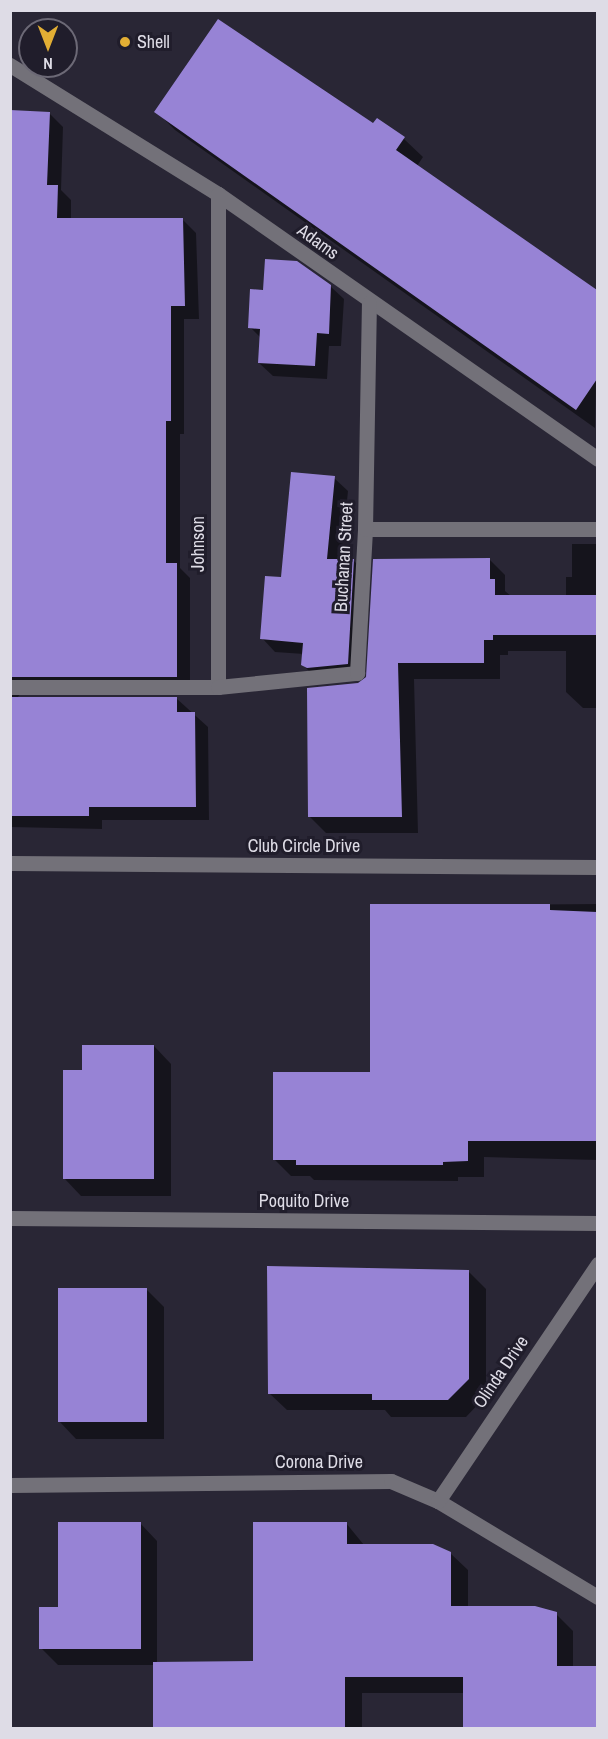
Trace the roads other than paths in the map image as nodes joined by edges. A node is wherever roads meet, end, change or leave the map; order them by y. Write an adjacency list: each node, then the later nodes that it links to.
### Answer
1 (10, 65): 2 (street, Adams)
2 (218, 194): 3 (street, Adams); 8 (street, Johnson)
3 (369, 303): 4 (street, Adams); 5 (street, Buchanan Street)
4 (597, 459)
5 (365, 529): 6 (street); 8 (street, Buchanan Street)
6 (597, 529)
7 (10, 687): 8 (street)
8 (218, 687)
9 (10, 864): 10 (street, Club Circle Drive)
10 (597, 867)
11 (10, 1218): 12 (street, Poquito Drive)
12 (597, 1223)
13 (597, 1264): 15 (street, Olinda Drive)
14 (10, 1485): 15 (street, Corona Drive)
15 (438, 1502): 16 (street, Corona Drive)
16 (597, 1597)

